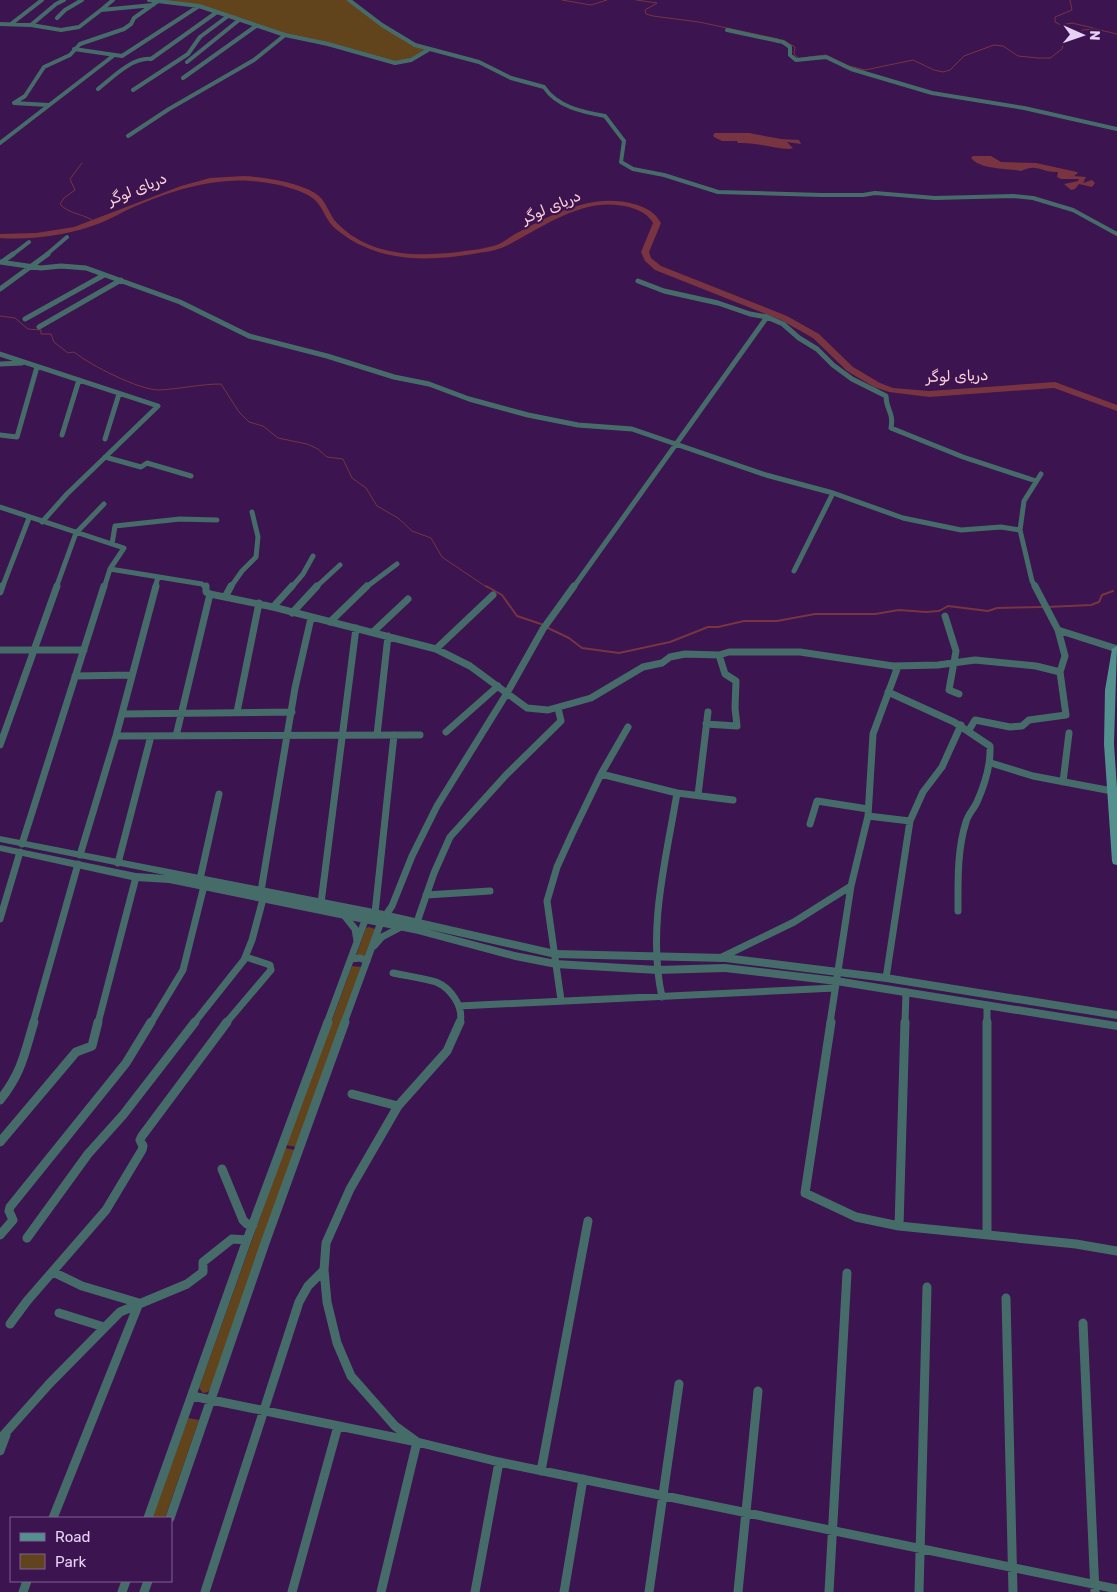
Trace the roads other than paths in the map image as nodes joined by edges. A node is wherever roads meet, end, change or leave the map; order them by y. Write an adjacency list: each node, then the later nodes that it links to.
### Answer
1 (42, 0): 16 (street)
2 (64, 0): 17 (street)
3 (82, 0): 13 (street)
4 (113, 0): 10 (street)
5 (149, 0): 7 (street)
6 (348, 0): 22 (street)
7 (158, 1): 8 (street); 9 (street)
8 (154, 5): 10 (street); 21 (street)
9 (199, 6): 11 (street); 23 (street)
10 (101, 10): 17 (street)
11 (217, 12): 12 (street); 26 (street)
12 (228, 16): 14 (street); 27 (street)
13 (57, 18)
14 (239, 20): 18 (street); 24 (street)
15 (0, 24): 16 (street)
16 (11, 24): 17 (street)
17 (31, 25)
18 (256, 26): 20 (street); 25 (street)
19 (727, 30): 29 (street)
20 (285, 35): 22 (street); 30 (street)
21 (74, 49): 23 (street); 28 (street)
22 (428, 50): 32 (street)
23 (113, 56): 28 (street)
24 (187, 62)
25 (183, 78)
26 (98, 89)
27 (132, 90)
28 (48, 105): 31 (street)
29 (1117, 129)
30 (128, 136)
31 (0, 143)
32 (1117, 234)
33 (67, 237): 36 (street)
34 (29, 242): 35 (street)
35 (1, 262): 36 (street)
36 (32, 267): 37 (street); 40 (street)
37 (104, 275): 38 (street); 42 (street)
38 (121, 280): 43 (street); 53 (street)
39 (638, 280): 41 (street)
40 (0, 289)
41 (767, 317): 53 (street); 57 (street)
42 (25, 318)
43 (39, 327)
44 (0, 354): 45 (street)
45 (22, 363): 46 (street); 47 (street)
46 (0, 364)
47 (37, 367): 48 (street); 50 (street)
48 (79, 380): 49 (street); 51 (street)
49 (119, 394): 52 (street); 54 (street)
50 (0, 434)
51 (62, 435)
52 (105, 439)
53 (676, 444): 58 (street); 102 (street)
54 (105, 457): 56 (street); 64 (street)
55 (1041, 474): 57 (street)
56 (191, 476)
57 (1036, 481): 65 (street)
58 (833, 493): 65 (street); 72 (street)
59 (104, 504): 66 (street)
60 (0, 507): 62 (street)
61 (252, 512): 77 (street)
62 (29, 518): 64 (street); 74 (street)
63 (216, 520): 67 (street)
64 (42, 522): 66 (street)
65 (1020, 530): 86 (street)
66 (76, 533): 67 (street); 91 (street)
67 (112, 544): 71 (street)
68 (313, 556): 80 (street)
69 (397, 564): 84 (street)
70 (340, 565): 81 (street)
71 (110, 568): 73 (street); 92 (street)
72 (794, 571)
73 (158, 577): 75 (street); 99 (street)
74 (0, 592)
75 (210, 594): 77 (street); 105 (street)
76 (493, 595): 93 (street)
77 (225, 597): 79 (street)
78 (408, 599): 87 (street)
79 (259, 603): 80 (street); 106 (street)
80 (273, 607): 81 (street)
81 (292, 613): 83 (street)
82 (945, 616): 95 (street)
83 (311, 618): 84 (street); 107 (street)
84 (330, 622): 85 (street)
85 (356, 628): 87 (street); 117 (street)
86 (1058, 630): 89 (street); 97 (street)
87 (374, 632): 88 (street)
88 (388, 636): 93 (street); 118 (street)
89 (1117, 649): 128 (main road)
90 (0, 650): 91 (street)
91 (34, 650): 92 (street); 124 (street)
92 (84, 650): 98 (street)
93 (436, 650): 100 (street)
94 (719, 655): 96 (street); 104 (street); 110 (street)
95 (956, 662): 96 (street); 97 (street); 103 (street)
96 (894, 666): 101 (street)
97 (1060, 672): 113 (street)
98 (75, 676): 99 (street); 138 (street)
99 (132, 676): 109 (street)
100 (498, 686): 102 (street); 114 (street)
101 (888, 692): 111 (street); 133 (street)
102 (507, 693): 104 (street); 151 (street)
103 (959, 694)
104 (558, 708): 147 (street)
105 (182, 712): 106 (street); 109 (street); 123 (street)
106 (236, 712): 107 (street)
107 (292, 712): 116 (street)
108 (708, 712): 110 (street)
109 (122, 714): 121 (street)
110 (706, 724): 131 (street)
111 (961, 725): 113 (street); 134 (street)
112 (628, 728): 126 (street)
113 (969, 730): 125 (street)
114 (446, 732)
115 (1069, 734): 127 (street)
116 (287, 735): 117 (street); 123 (street); 146 (street)
117 (343, 735): 118 (street); 148 (street)
118 (377, 735): 119 (street)
119 (394, 735): 120 (street); 151 (street)
120 (420, 735)
121 (116, 736): 122 (street); 139 (street)
122 (151, 736): 123 (street); 141 (street)
123 (176, 736)
124 (0, 745)
125 (991, 763): 127 (street); 149 (street)
126 (601, 774): 129 (street); 161 (street)
127 (1063, 782): 128 (street)
128 (1112, 791): 140 (main road)
129 (676, 793): 131 (street); 158 (street)
130 (219, 794): 143 (street)
131 (698, 795): 132 (street)
132 (733, 800)
133 (868, 813): 134 (street); 135 (street); 144 (street)
134 (910, 820): 164 (street)
135 (810, 824)
136 (0, 839): 138 (street)
137 (0, 848): 138 (street)
138 (21, 848): 139 (street); 152 (street)
139 (79, 859): 141 (street); 142 (street); 174 (street)
140 (1117, 860)
141 (118, 863): 143 (street)
142 (136, 877): 143 (street); 176 (street)
143 (202, 883): 146 (street); 182 (street)
144 (851, 886): 159 (street); 165 (street)
145 (490, 891): 147 (street)
146 (262, 895): 148 (street); 150 (street); 156 (street)
147 (426, 895): 153 (street)
148 (321, 903): 151 (street)
149 (958, 911)
150 (344, 915): 151 (street); 155 (street)
151 (375, 916): 153 (street); 154 (street); 155 (street); 157 (street)
152 (0, 919)
153 (417, 922): 161 (street)
154 (401, 926): 157 (street); 161 (street)
155 (355, 947): 160 (street)
156 (246, 957): 183 (street); 187 (street)
157 (368, 957): 160 (street); 199 (street)
158 (657, 958): 159 (street); 161 (street); 162 (street)
159 (720, 958): 165 (street)
160 (351, 959): 179 (street)
161 (556, 959): 162 (street); 168 (street)
162 (657, 970): 165 (street); 167 (street)
163 (393, 973): 170 (street)
164 (886, 978): 165 (street); 171 (street)
165 (837, 980): 166 (street); 167 (street); 180 (street)
166 (906, 992): 169 (street); 180 (street)
167 (662, 997): 168 (street)
168 (561, 1000): 170 (street)
169 (987, 1005): 172 (street); 181 (street)
170 (459, 1006): 175 (street)
171 (1117, 1015)
172 (1117, 1026)
173 (352, 1094): 175 (street)
174 (0, 1100)
175 (398, 1106): 186 (street)
176 (0, 1142)
177 (222, 1169): 179 (street)
178 (588, 1221): 207 (street)
179 (253, 1225): 184 (street)
180 (899, 1226): 181 (street)
181 (987, 1234): 185 (street)
182 (0, 1235)
183 (27, 1238)
184 (247, 1240): 191 (street); 198 (street)
185 (1117, 1251)
186 (324, 1270): 200 (street); 204 (street)
187 (53, 1272): 191 (street); 194 (street)
188 (847, 1273): 214 (street)
189 (927, 1287): 215 (street)
190 (1006, 1298): 216 (street)
191 (139, 1303): 195 (street); 211 (street)
192 (59, 1313): 195 (street)
193 (1082, 1323): 217 (street)
194 (10, 1324)
195 (104, 1327): 202 (street)
196 (678, 1384): 209 (street)
197 (758, 1391): 210 (street)
198 (192, 1396): 199 (street); 212 (street)
199 (211, 1400): 200 (street); 213 (street)
200 (264, 1411): 201 (street); 219 (street)
201 (338, 1426): 204 (street); 220 (street)
202 (9, 1428): 203 (street); 205 (street)
203 (0, 1439)
204 (417, 1442): 206 (street); 221 (street)
205 (0, 1451)
206 (499, 1462): 207 (street); 222 (street)
207 (542, 1471): 208 (street)
208 (583, 1479): 209 (street); 223 (street)
209 (663, 1496): 210 (street); 224 (street)
210 (746, 1513): 214 (street); 225 (street)
211 (53, 1517)
212 (148, 1517)
213 (170, 1517)
214 (833, 1530): 215 (street); 226 (street)
215 (920, 1548): 216 (street); 227 (street)
216 (1012, 1567): 217 (street); 228 (street)
217 (1094, 1588): 218 (street)
218 (1117, 1589)
219 (205, 1592)
220 (292, 1592)
221 (381, 1592)
222 (475, 1592)
223 (564, 1592)
224 (649, 1592)
225 (738, 1592)
226 (829, 1592)
227 (920, 1592)
228 (1013, 1592)

